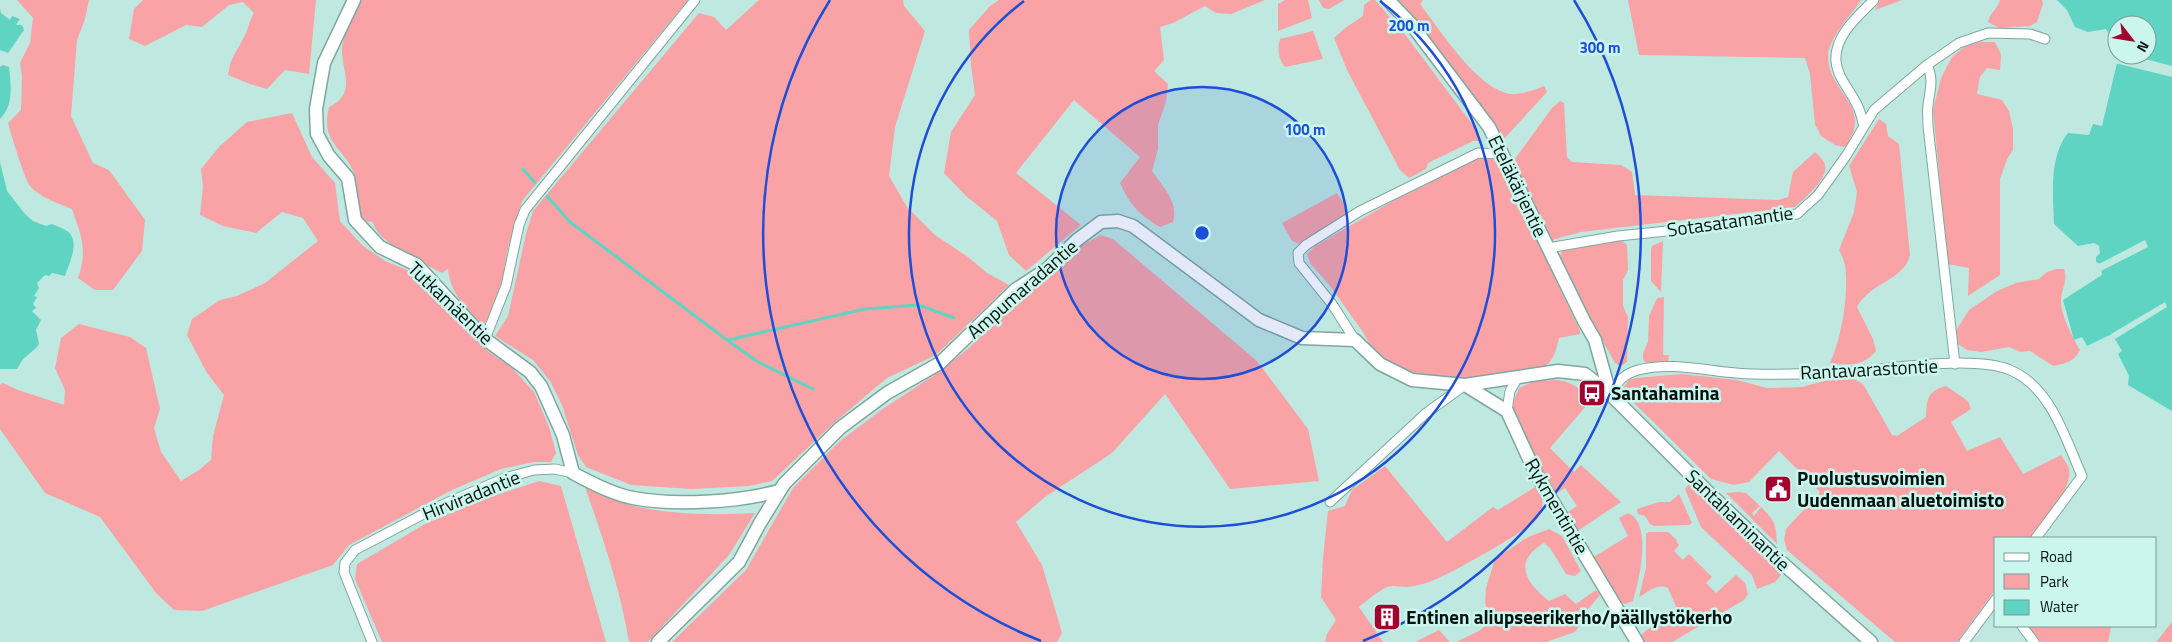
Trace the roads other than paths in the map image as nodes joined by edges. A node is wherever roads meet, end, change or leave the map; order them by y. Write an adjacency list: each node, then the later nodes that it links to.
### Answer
1 (354, 0): 10 (street, Tutkamäentie)
2 (695, 0): 10 (street)
3 (1388, 0): 8 (street, Eteläkärjentie)
4 (1874, 0): 7 (street)
5 (2045, 39): 6 (street, Sotasatamantie)
6 (1927, 65): 7 (street, Sotasatamantie); 12 (street, Rantavarastontie)
7 (1864, 126): 9 (street, Sotasatamantie)
8 (1502, 154): 9 (street, Eteläkärjentie); 11 (street)
9 (1548, 248): 15 (street, Eteläkärjentie)
10 (485, 339): 17 (street, Tutkamäentie)
11 (1355, 340): 14 (street); 18 (street, Ampumaradantie)
12 (1955, 364): 15 (street, Rantavarastontie); 20 (street)
13 (1518, 377): 14 (street, Santahaminantie); 15 (street, Santahaminantie); 16 (street)
14 (1465, 385): 16 (street); 19 (street)
15 (1610, 394): 26 (street, Santahaminantie)
16 (1507, 411): 25 (street, Rykmentintie)
17 (573, 473): 18 (street, Hirviradantie); 23 (street, Hirviradantie)
18 (779, 491): 24 (street, Ampumaradantie)
19 (1330, 502)
20 (2037, 537)
21 (1994, 602): 27 (street)
22 (2023, 627): 28 (street)
23 (372, 642)
24 (658, 642)
25 (1637, 642)
26 (1871, 642)
27 (1964, 642)
28 (2034, 642)

